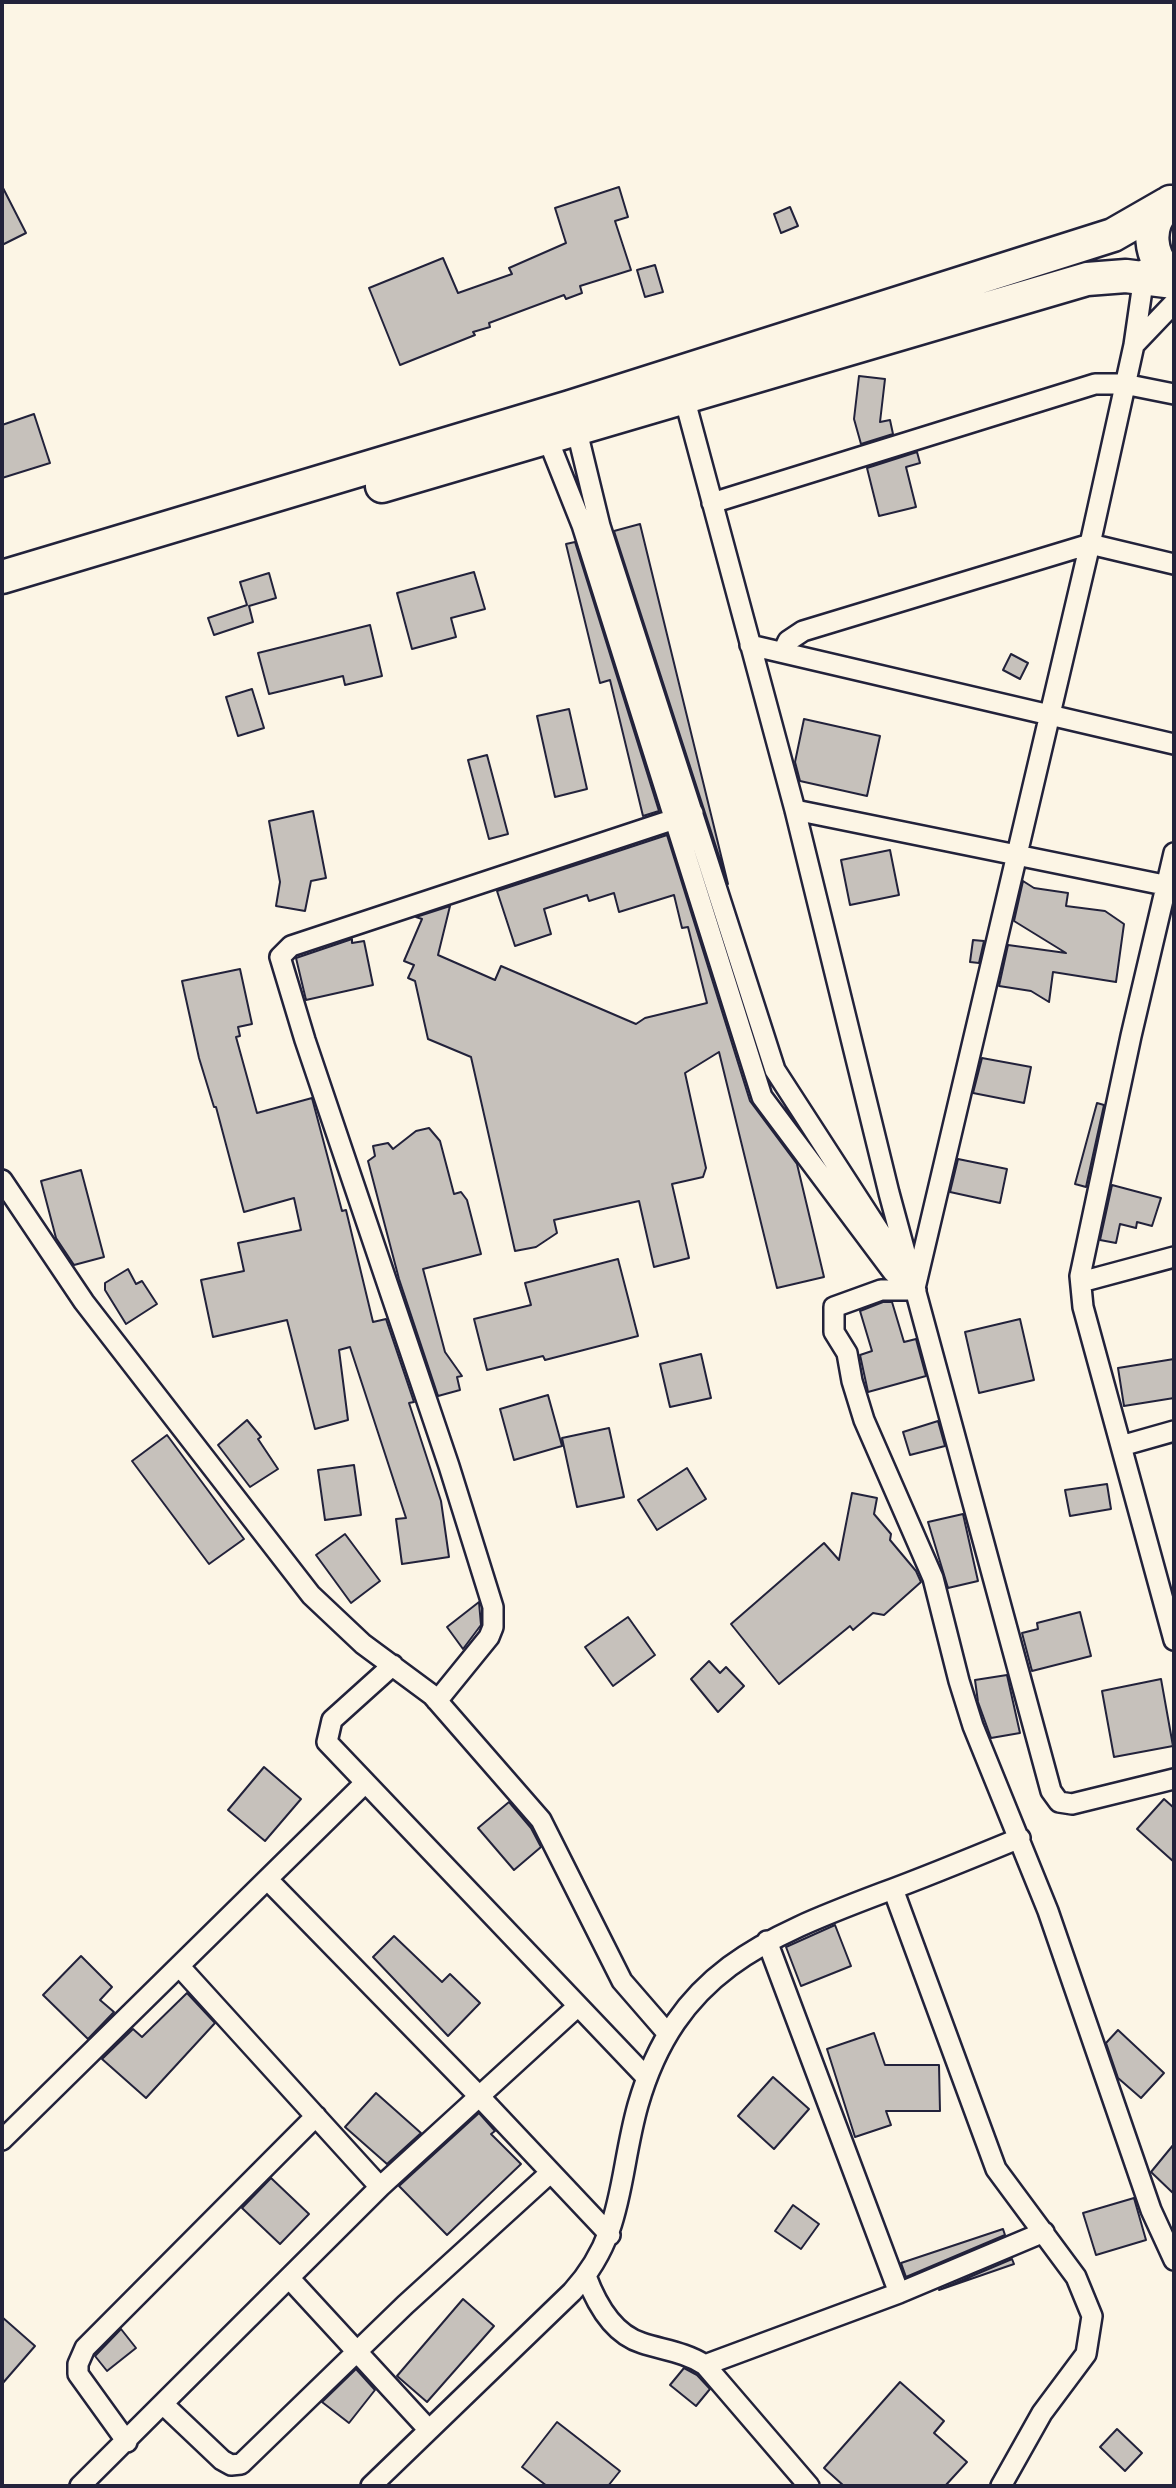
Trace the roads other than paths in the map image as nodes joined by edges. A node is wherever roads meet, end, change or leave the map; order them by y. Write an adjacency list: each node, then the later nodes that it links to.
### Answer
1 (1171, 202): 2 (main road); 10 (main road)
2 (1152, 244): 3 (street); 4 (main road)
3 (1143, 277): 4 (main road); 6 (street); 9 (main road)
4 (1174, 280)
5 (1174, 303): 6 (street)
6 (1134, 345): 7 (street)
7 (1124, 384): 8 (street); 12 (street); 13 (street)
8 (1174, 394)
9 (684, 397): 10 (main road); 12 (street)
10 (574, 419): 11 (main road); 22 (street)
11 (543, 428): 15 (main road); 16 (main road); 22 (street)
12 (712, 503): 17 (street)
13 (1090, 544): 14 (street); 18 (street); 19 (street)
14 (1174, 564)
15 (2, 577)
16 (2, 599)
17 (750, 646): 18 (street); 21 (street)
18 (783, 652): 19 (street)
19 (1048, 716): 20 (street); 23 (street)
20 (1174, 744)
21 (795, 810): 23 (street); 31 (street)
22 (685, 816): 26 (street); 27 (street); 36 (street)
23 (1016, 853): 25 (street); 31 (street)
24 (1174, 853): 25 (street)
25 (1170, 886): 30 (street)
26 (775, 1070): 27 (street); 31 (street)
27 (756, 1076): 31 (street)
28 (2, 1180): 35 (street)
29 (1174, 1257): 30 (street)
30 (1081, 1282): 33 (street)
31 (915, 1288): 37 (street); 39 (street)
32 (1174, 1431): 33 (street)
33 (1121, 1446): 34 (street)
34 (1174, 1640)
35 (393, 1665): 36 (street); 38 (street)
36 (437, 1700): 45 (street)
37 (1174, 1779)
38 (365, 1783): 40 (street); 44 (street)
39 (1020, 1838): 41 (street); 54 (street)
40 (268, 1880): 43 (street); 47 (street)
41 (893, 1889): 42 (street); 52 (street)
42 (768, 1941): 45 (street); 57 (street)
43 (180, 1967): 48 (street); 49 (street)
44 (578, 2006): 46 (street); 47 (street)
45 (668, 2034): 46 (street)
46 (647, 2078): 53 (street)
47 (478, 2095): 50 (street); 51 (street)
48 (316, 2116): 51 (street); 62 (street)
49 (2, 2140)
50 (550, 2173): 53 (street); 58 (street)
51 (380, 2187): 56 (street)
52 (1044, 2232): 57 (street); 66 (street)
53 (610, 2235): 55 (street)
54 (1174, 2260)
55 (586, 2276): 59 (street); 61 (street)
56 (290, 2279): 58 (street); 60 (street)
57 (899, 2293): 59 (street)
58 (358, 2351): 60 (street); 61 (street)
59 (705, 2365): 65 (street)
60 (164, 2405): 62 (street)
61 (429, 2430): 64 (street)
62 (127, 2442): 63 (street)
63 (80, 2486)
64 (371, 2486)
65 (808, 2486)
66 (1001, 2486)

